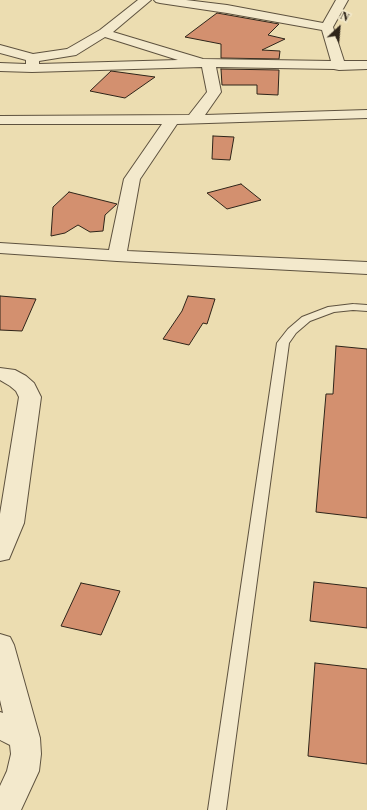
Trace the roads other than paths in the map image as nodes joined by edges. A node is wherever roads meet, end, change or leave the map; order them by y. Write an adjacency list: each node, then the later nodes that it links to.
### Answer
1 (145, 0): 5 (street)
2 (160, 0): 4 (street)
3 (342, 0): 4 (street)
4 (327, 27): 10 (street)
5 (104, 33): 7 (street); 8 (street)
6 (0, 49): 7 (street)
7 (33, 63): 8 (street); 11 (street)
8 (200, 63): 10 (street); 13 (street)
9 (367, 65): 10 (street)
10 (338, 66)
11 (0, 67)
12 (367, 114): 13 (street)
13 (194, 118): 15 (street)
14 (0, 120): 15 (street)
15 (172, 120): 17 (street)
16 (0, 248): 17 (street)
17 (117, 256): 18 (street)
18 (367, 268)
19 (367, 308): 25 (lane)
20 (0, 374): 21 (street)
21 (0, 552)
22 (0, 645): 23 (street)
23 (13, 731): 24 (street)
24 (5, 810)
25 (217, 810)

